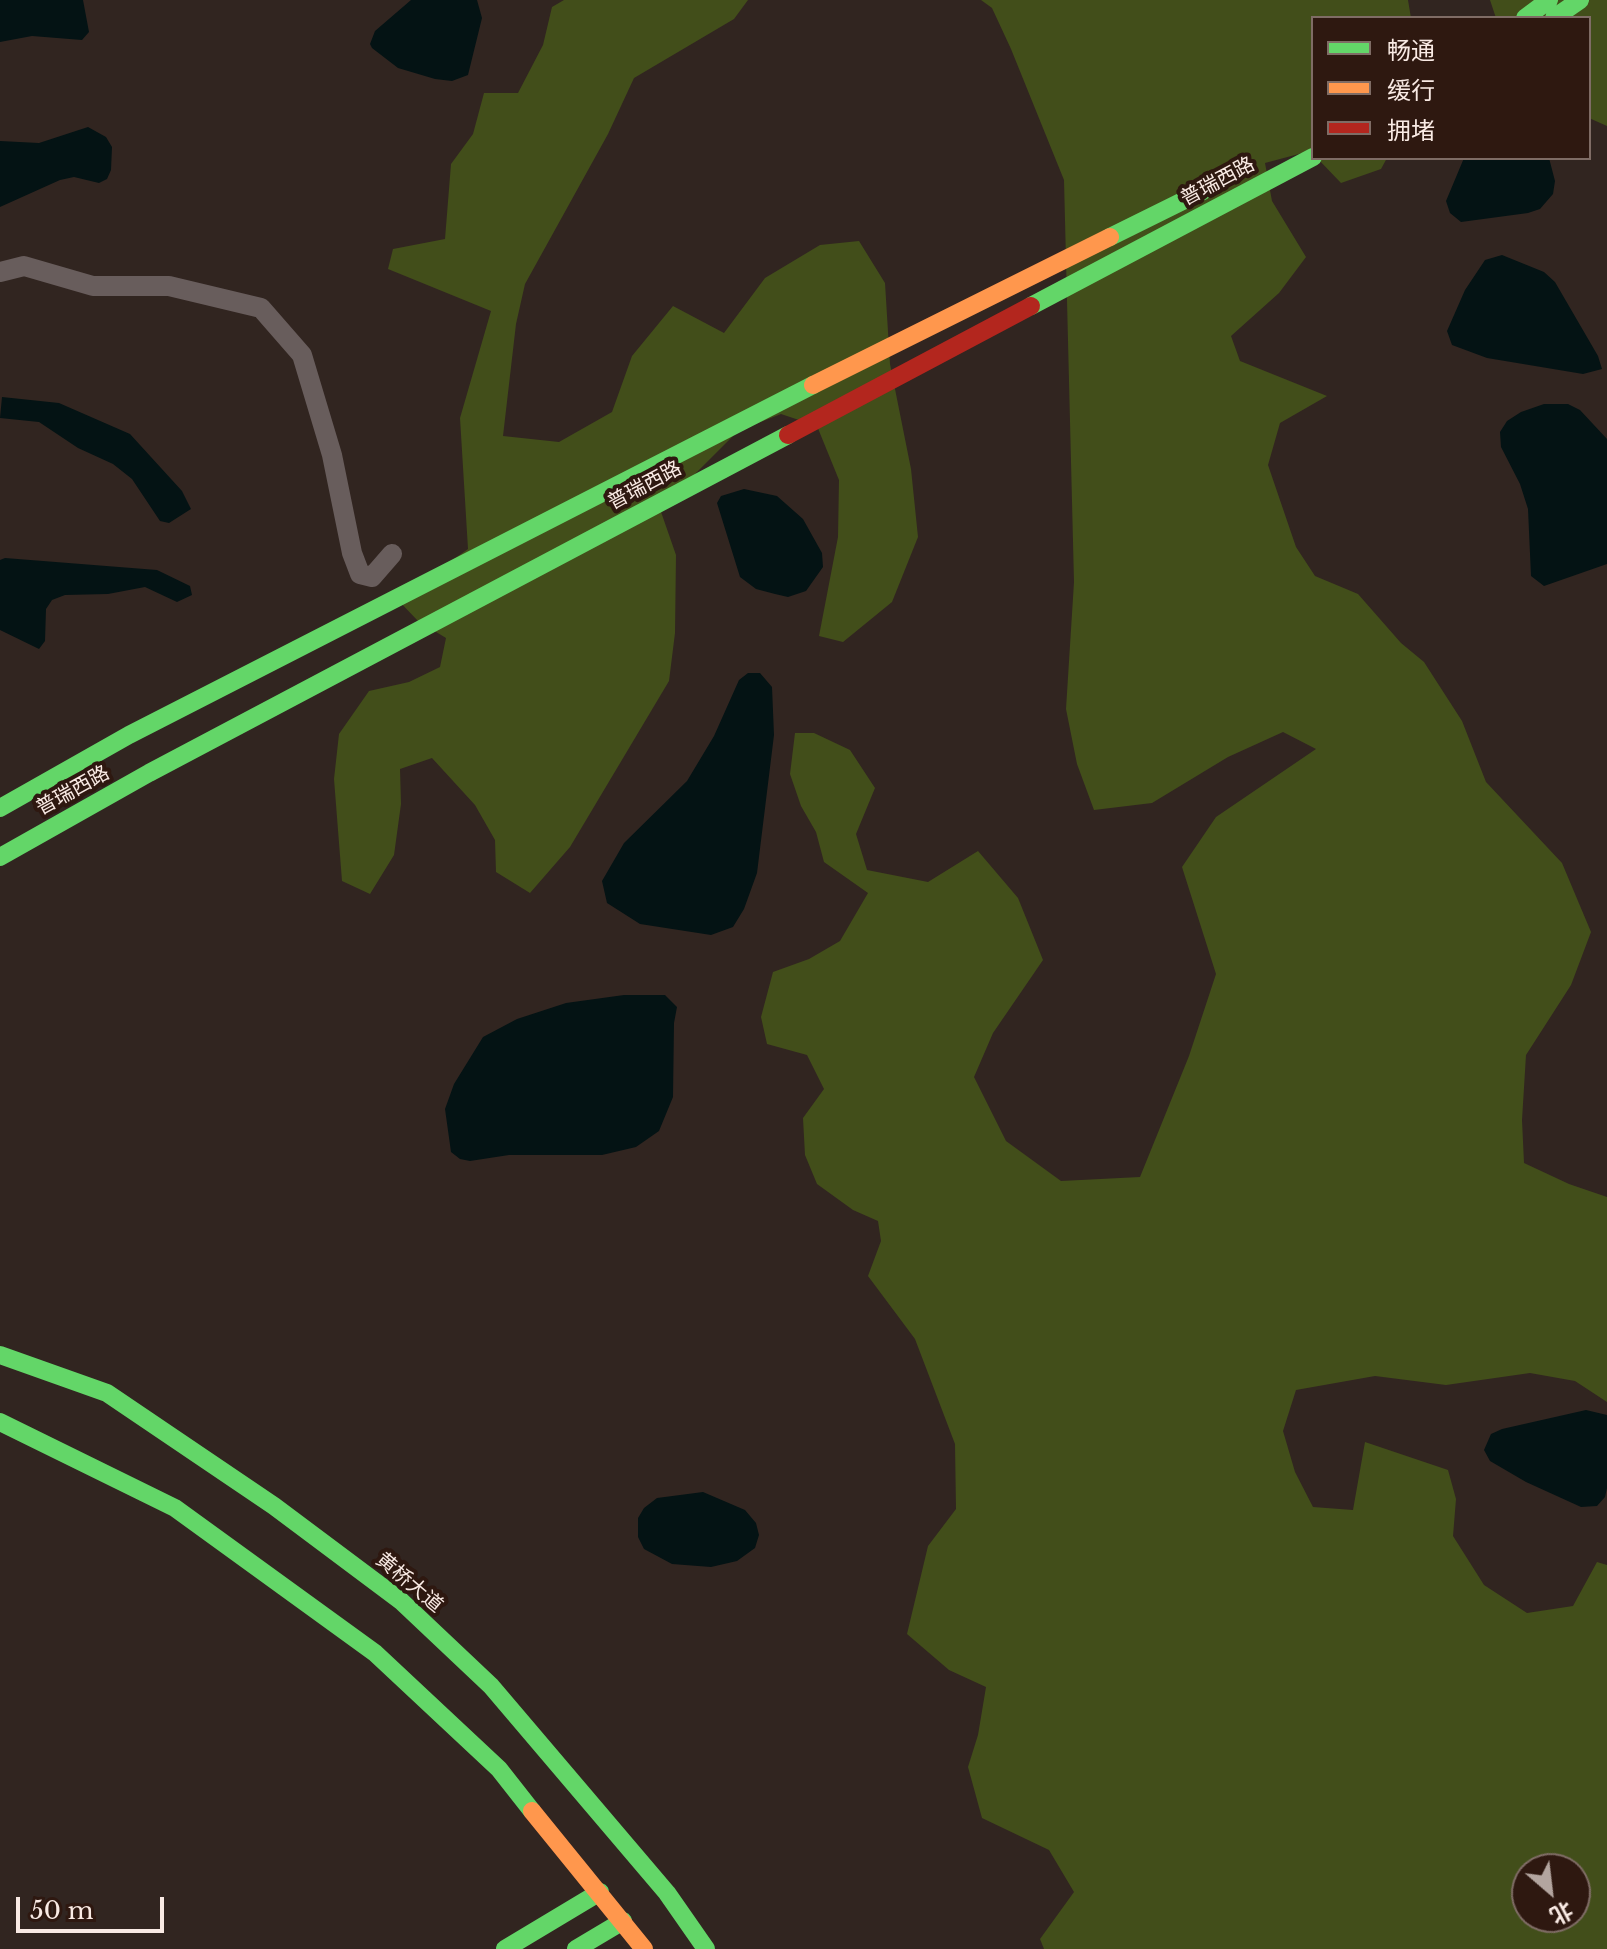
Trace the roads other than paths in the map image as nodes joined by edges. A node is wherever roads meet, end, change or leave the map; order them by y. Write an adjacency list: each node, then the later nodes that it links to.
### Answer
1 (1549, 0): 3 (main road)
2 (1580, 0): 4 (main road)
3 (1528, 16)
4 (1557, 16)
5 (1311, 158): 10 (main road, 普瑞西路)
6 (1215, 185): 9 (main road, 普瑞西路)
7 (0, 272): 8 (street)
8 (392, 554)
9 (0, 808)
10 (0, 857)
11 (0, 1355): 18 (main road, 黄桥大道)
12 (0, 1422): 13 (main road)
13 (600, 1892): 14 (main road); 15 (main road)
14 (623, 1921): 16 (main road); 17 (main road)
15 (505, 1949)
16 (576, 1949)
17 (644, 1949)
18 (706, 1949)

